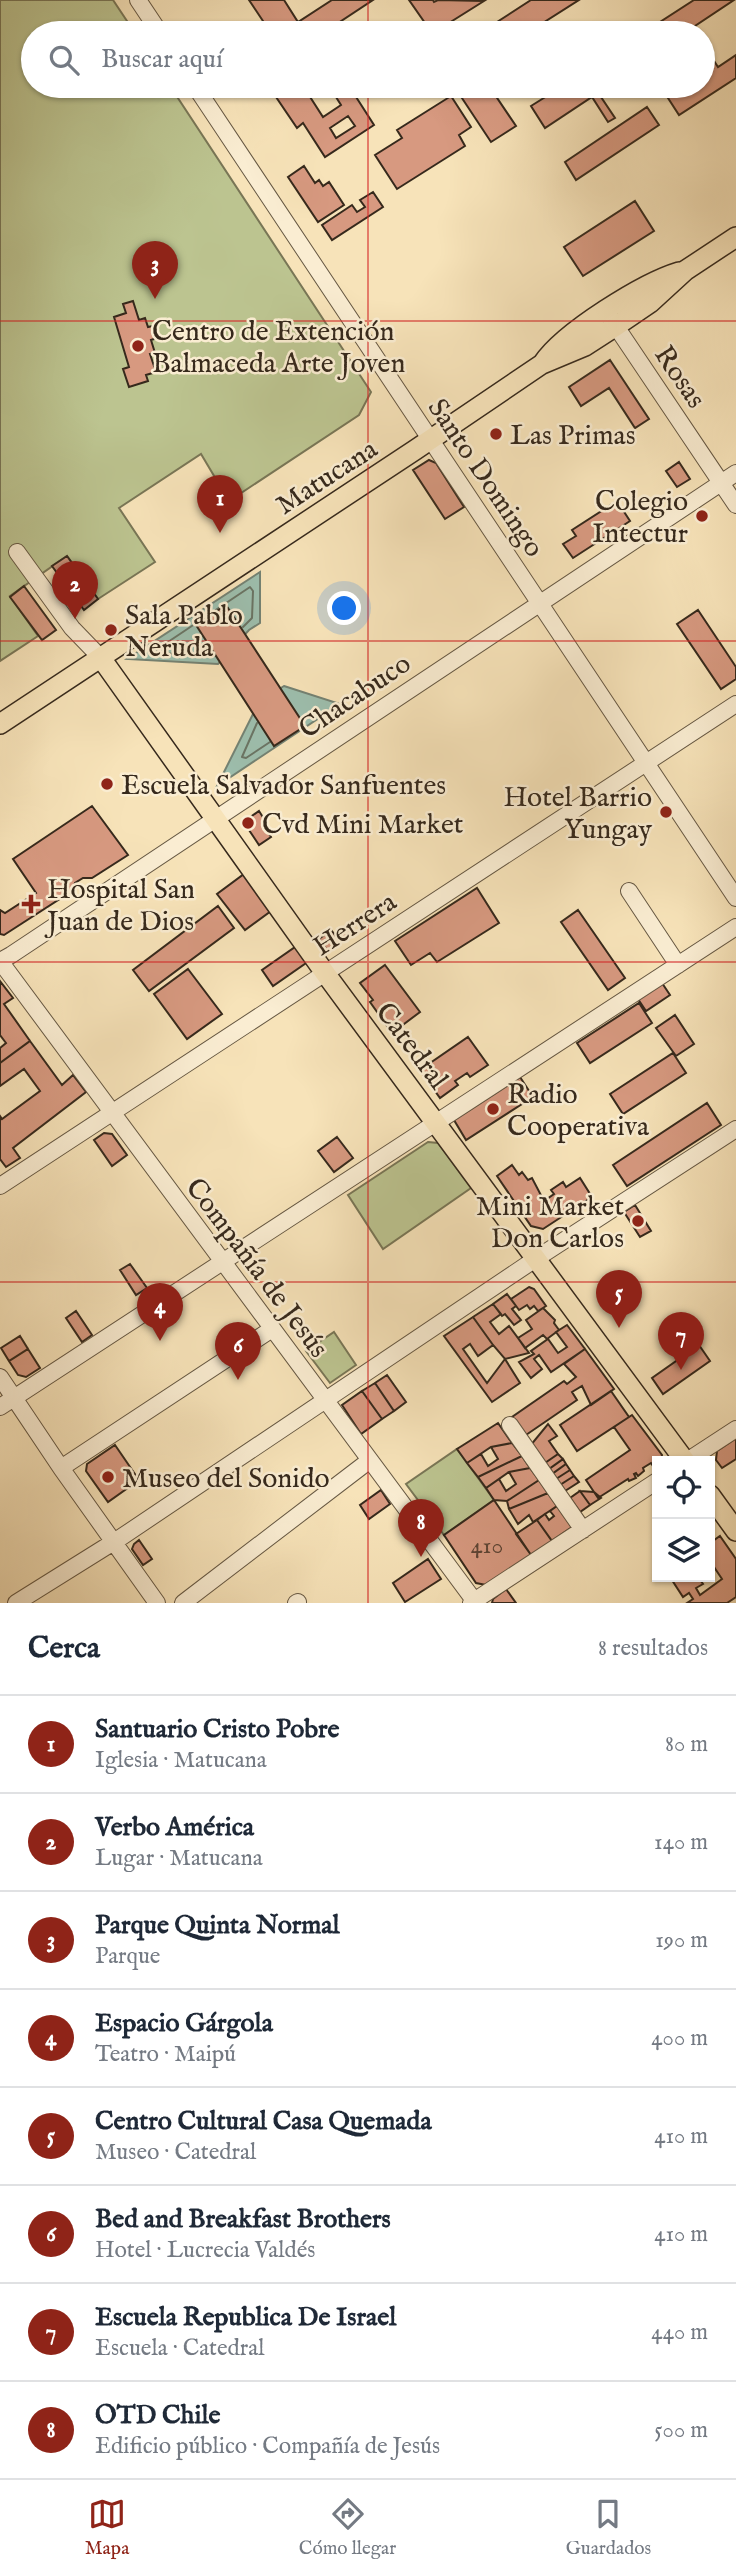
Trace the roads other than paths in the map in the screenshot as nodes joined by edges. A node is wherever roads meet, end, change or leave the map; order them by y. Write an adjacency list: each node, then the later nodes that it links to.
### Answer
1 (138, 0): 2 (street)
2 (152, 21)
3 (203, 98): 6 (street, Santo Domingo)
4 (736, 237): 5 (main road, Matucana)
5 (611, 319): 6 (main road, Matucana); 8 (street, Rosas)
6 (431, 440): 11 (street, Santo Domingo); 12 (main road, Matucana)
7 (736, 473): 8 (street, Chacabuco)
8 (721, 483): 9 (street, Rosas); 11 (street, Chacabuco)
9 (736, 505)
10 (17, 552): 12 (street)
11 (539, 603): 15 (street, Santo Domingo); 16 (street, Chacabuco)
12 (101, 658): 14 (main road, Matucana); 16 (main road, Catedral)
13 (736, 704): 15 (street, Herrera)
14 (0, 724)
15 (645, 763): 18 (street, Santo Domingo); 22 (street, Herrera)
16 (216, 819): 20 (street, Chacabuco); 22 (main road, Catedral)
17 (629, 891): 21 (street)
18 (736, 898)
19 (736, 927): 21 (street)
20 (0, 961): 23 (street, Compañía de Jesús)
21 (678, 965): 24 (street)
22 (325, 973): 23 (street, Herrera); 24 (main road, Catedral)
23 (111, 1113): 26 (street, Herrera); 28 (street, Compañía de Jesús)
24 (436, 1123): 27 (main road, Catedral); 28 (street)
25 (736, 1129): 27 (street)
26 (0, 1186)
27 (537, 1258): 32 (street); 35 (main road, Catedral)
28 (222, 1262): 29 (street, Compañía de Jesús); 31 (street)
29 (272, 1329): 32 (street, Compañía de Jesús); 38 (street)
30 (0, 1377): 31 (street)
31 (7, 1402): 38 (street)
32 (326, 1402): 37 (street, Compañía de Jesús); 43 (street)
33 (510, 1425): 41 (street)
34 (736, 1429): 36 (street)
35 (682, 1456)
36 (694, 1456)
37 (370, 1460): 44 (street, Compañía de Jesús); 47 (street)
38 (61, 1468): 43 (street)
39 (652, 1484): 41 (street)
40 (715, 1502): 42 (main road)
41 (583, 1530): 44 (street)
42 (736, 1531)
43 (113, 1543): 45 (street); 46 (street)
44 (474, 1602)
45 (16, 1603)
46 (157, 1603)
47 (183, 1603)

